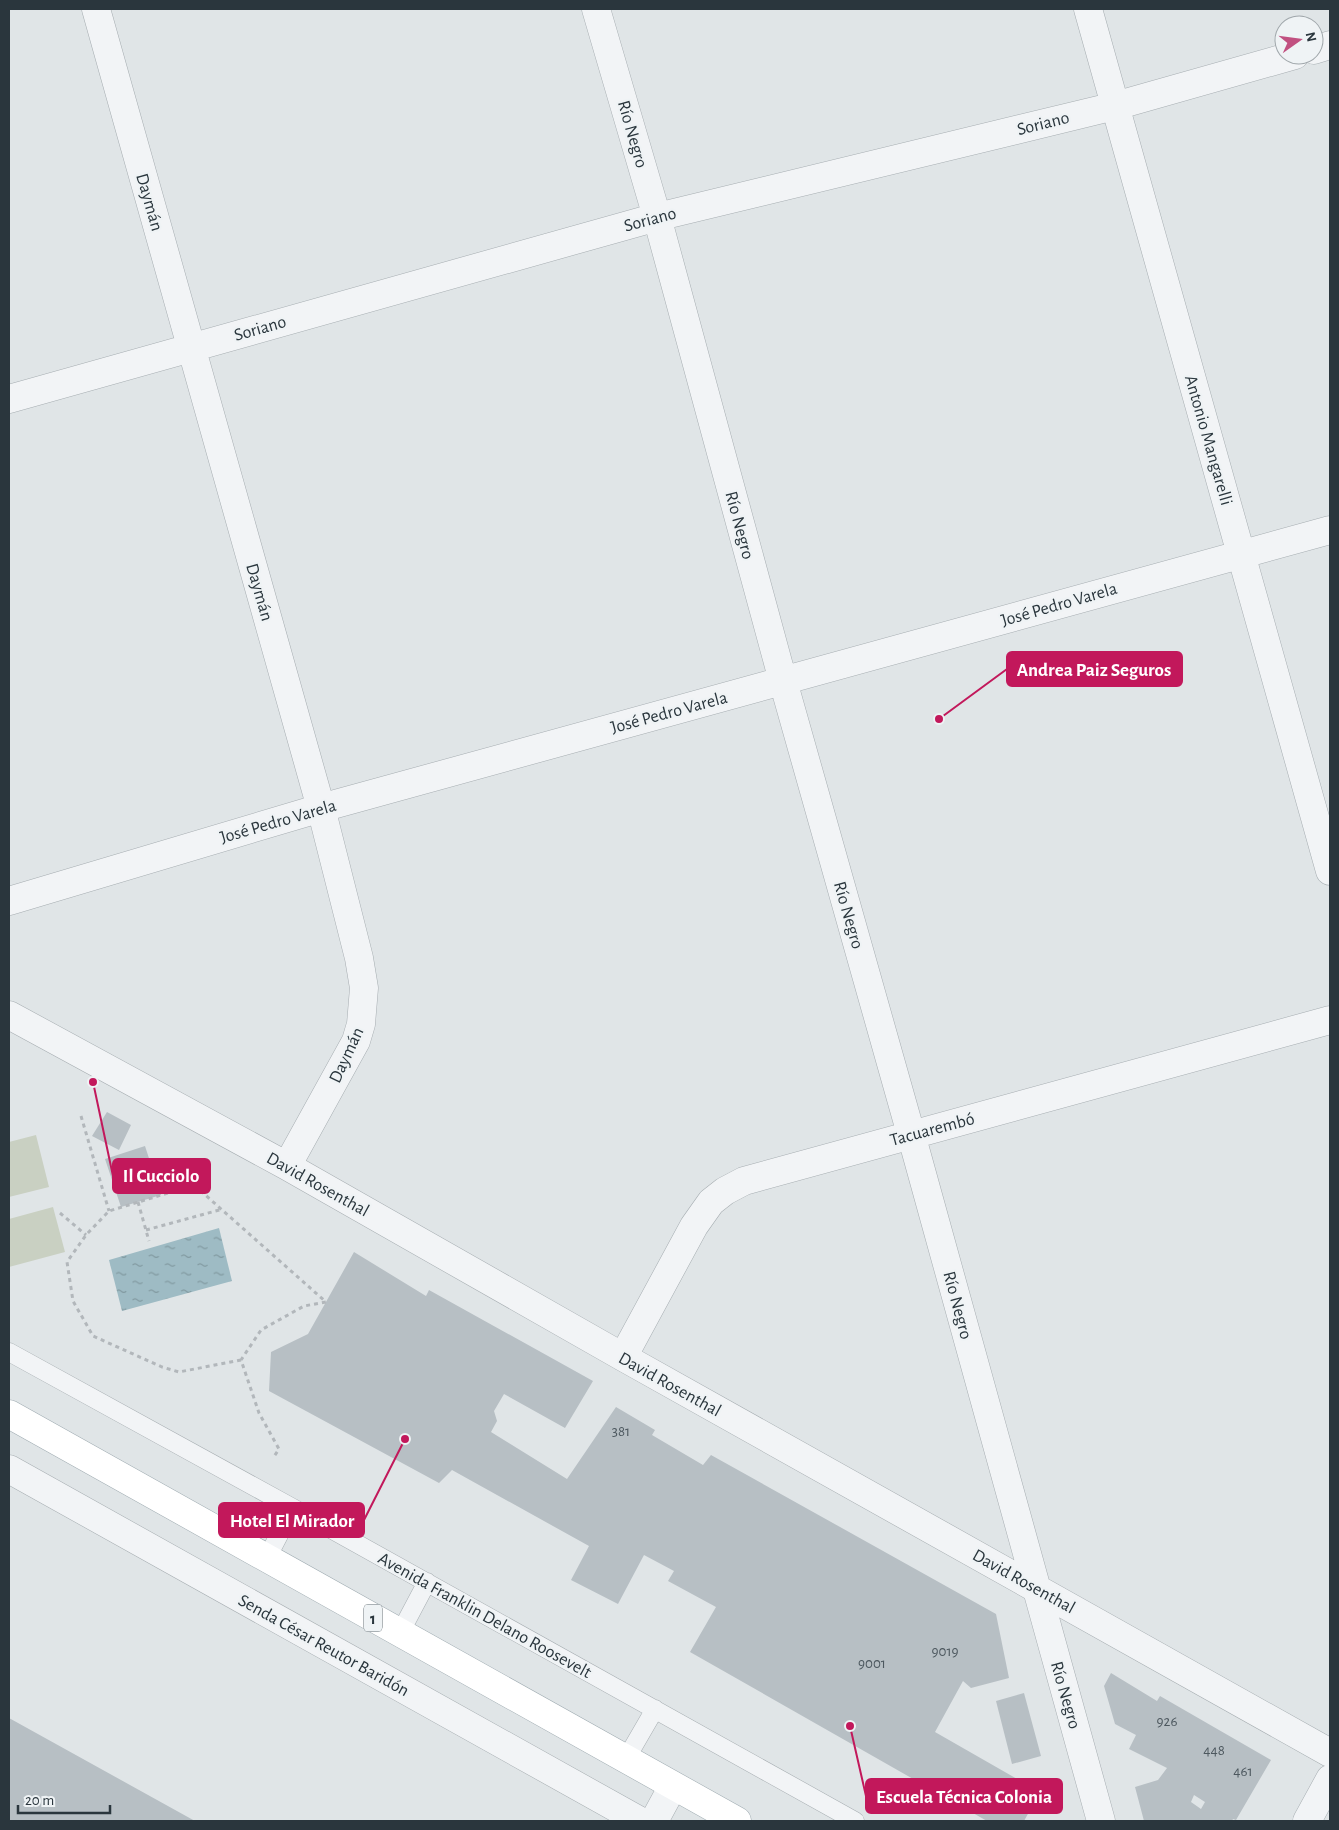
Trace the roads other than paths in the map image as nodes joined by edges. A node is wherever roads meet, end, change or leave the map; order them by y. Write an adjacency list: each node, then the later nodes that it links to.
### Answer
1 (96, 9): 7 (street, Daymán)
2 (596, 9): 6 (street, Río Negro)
3 (1088, 9): 5 (street, Antonio Mangarelli)
4 (1274, 61): 5 (street, Soriano)
5 (1115, 106): 6 (street, Soriano); 10 (street, Antonio Mangarelli)
6 (657, 216): 7 (street, Soriano); 11 (street, Río Negro)
7 (190, 348): 8 (street, Soriano); 12 (street, Daymán)
8 (9, 399)
9 (1330, 530): 10 (street, José Pedro Varela)
10 (1241, 553): 11 (street, José Pedro Varela); 13 (street, Antonio Mangarelli)
11 (782, 681): 12 (street, José Pedro Varela); 17 (street, Río Negro)
12 (321, 808): 14 (street, José Pedro Varela); 18 (street, Daymán)
13 (1330, 871)
14 (9, 901)
15 (9, 1015): 18 (street, David Rosenthal)
16 (1330, 1020): 17 (street, Tacuarembó)
17 (911, 1134): 20 (street, Tacuarembó); 26 (street, Río Negro)
18 (287, 1166): 20 (street, David Rosenthal)
19 (9, 1352): 23 (lane, Avenida Franklin Delano Roosevelt)
20 (623, 1357): 26 (street, David Rosenthal)
21 (9, 1414): 24 (main road, 1)
22 (9, 1469): 33 (street, Senda César Reutor Baridón)
23 (293, 1508): 24 (lane); 25 (lane, Avenida Franklin Delano Roosevelt)
24 (267, 1558): 27 (main road, 1)
25 (427, 1582): 27 (lane); 28 (lane, Avenida Franklin Delano Roosevelt)
26 (1036, 1587): 29 (street, David Rosenthal); 37 (street, Río Negro)
27 (400, 1633): 30 (main road, 1)
28 (655, 1709): 30 (lane); 36 (lane, Avenida Franklin Delano Roosevelt)
29 (1330, 1753)
30 (626, 1759): 32 (main road, 1)
31 (1330, 1780): 38 (street)
32 (673, 1786): 34 (street); 35 (main road, 1)
33 (640, 1821)
34 (654, 1821)
35 (737, 1821)
36 (855, 1821)
37 (1102, 1821)
38 (1307, 1821)

